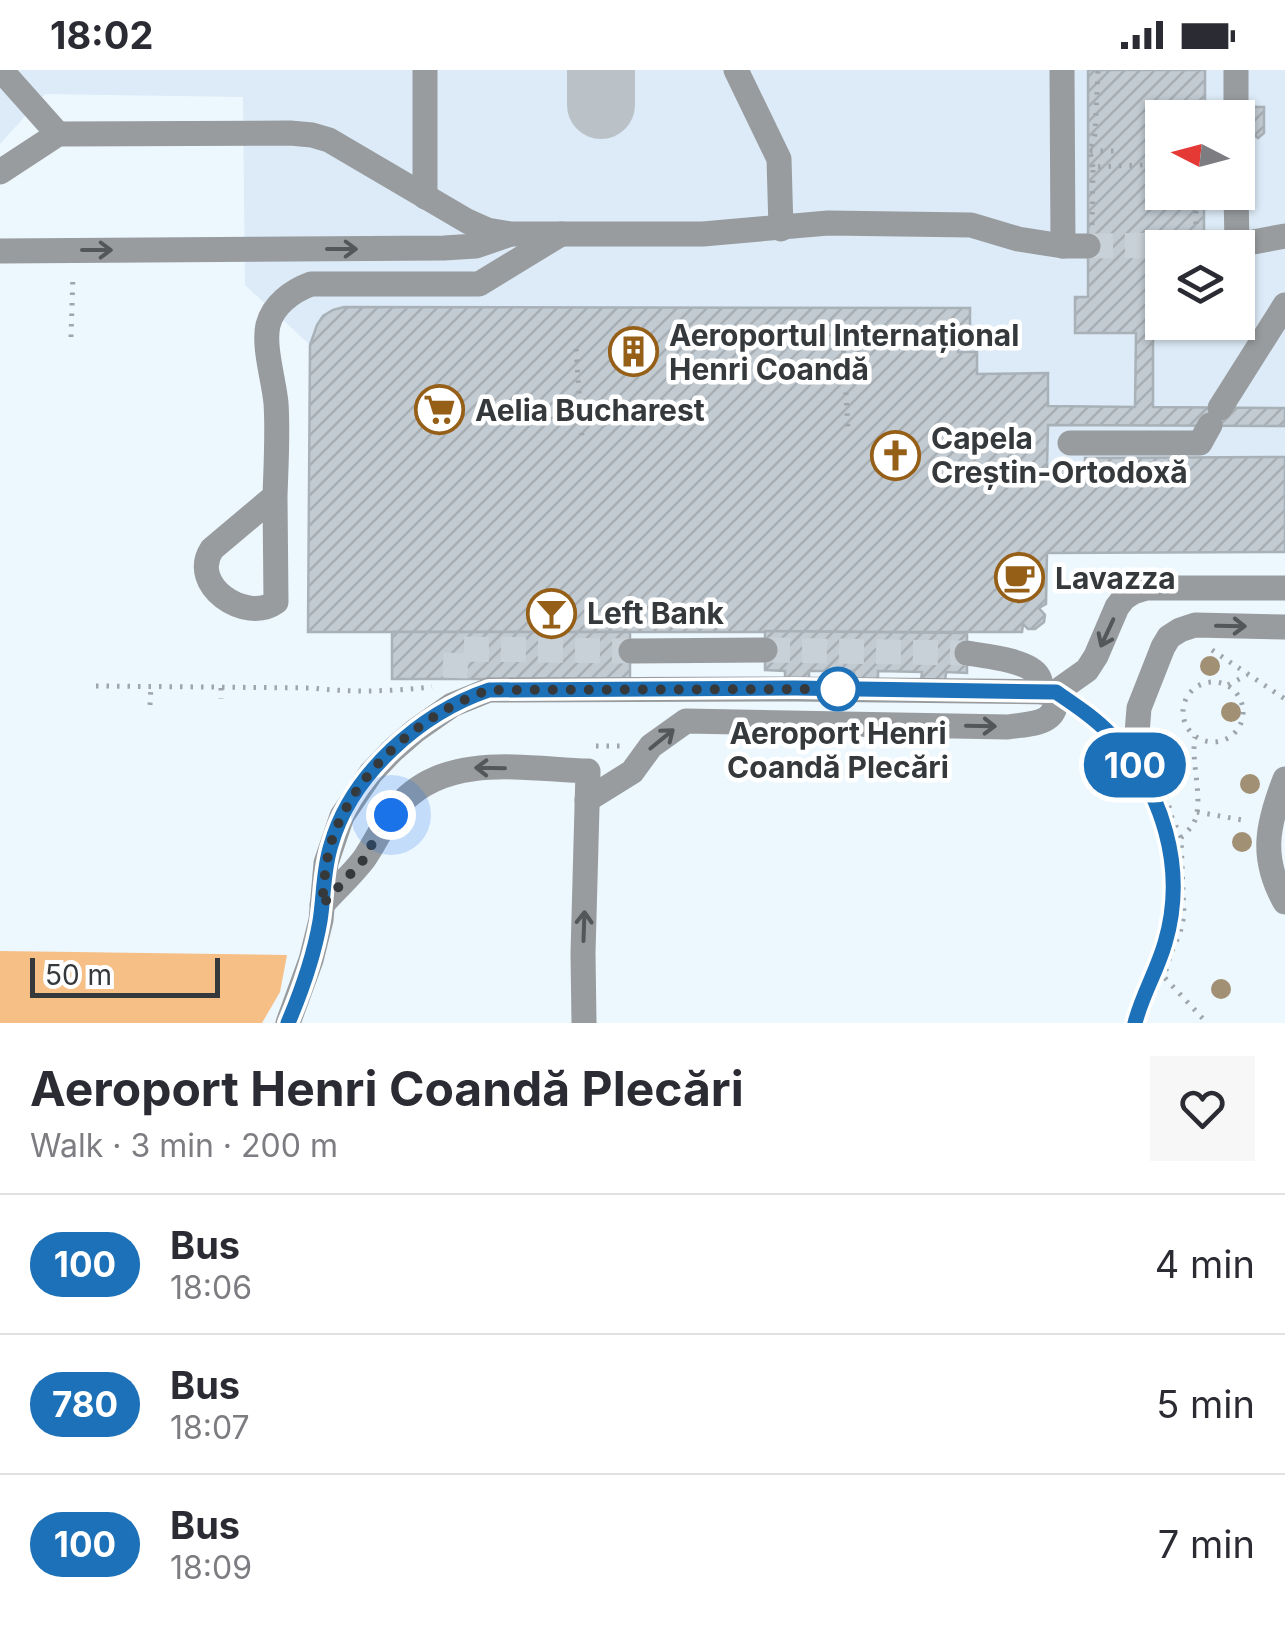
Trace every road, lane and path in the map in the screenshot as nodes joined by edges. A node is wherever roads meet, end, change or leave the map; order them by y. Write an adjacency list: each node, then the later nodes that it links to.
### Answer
1 (1, 70): 8 (street)
2 (424, 70): 15 (street)
3 (736, 70): 16 (street)
4 (1062, 70): 20 (street)
5 (1098, 70): 9 (path)
6 (1236, 70): 7 (street)
7 (1236, 100)
8 (58, 134): 13 (street); 14 (street); 15 (street)
9 (1090, 151): 10 (path); 12 (path)
10 (1117, 151)
11 (1145, 165): 12 (path)
12 (1093, 167): 20 (path)
13 (0, 172)
14 (0, 193)
15 (425, 197): 17 (street)
16 (781, 229): 18 (street); 20 (street)
17 (512, 234): 18 (street); 22 (street, one-way to 17)
18 (561, 234): 31 (street)
19 (1285, 236): 21 (street)
20 (1081, 240)
21 (1255, 242)
22 (74, 250): 23 (street); 25 (path)
23 (0, 251)
24 (1285, 305): 30 (street)
25 (71, 337)
26 (842, 340): 28 (path)
27 (576, 349): 29 (path)
28 (848, 430)
29 (582, 436)
30 (1070, 443)
31 (275, 496)
32 (1285, 588): 44 (street, one-way to 44)
33 (1285, 628): 49 (street, one-way to 33)
34 (1205, 645): 37 (path)
35 (631, 651): 43 (street)
36 (968, 653): 44 (street)
37 (1249, 674): 38 (path); 46 (path)
38 (1228, 685): 48 (path); 48 (path)
39 (96, 686): 40 (path)
40 (150, 686): 41 (path); 47 (path)
41 (221, 688): 42 (path); 45 (path)
42 (454, 689): 43 (street); 56 (street)
43 (718, 690): 44 (street)
44 (1049, 692): 51 (street, one-way to 44)
45 (222, 699)
46 (1285, 699)
47 (150, 705)
48 (1195, 737): 52 (path)
49 (1150, 772): 54 (path)
50 (1285, 779): 53 (street)
51 (587, 800): 56 (street, one-way to 56); 58 (street, one-way to 51)
52 (1198, 812): 53 (path); 54 (path)
53 (1270, 825): 55 (street)
54 (1181, 838): 59 (path)
55 (1285, 902)
56 (322, 905): 57 (street)
57 (288, 1023)
58 (584, 1023)
59 (1208, 1023)

